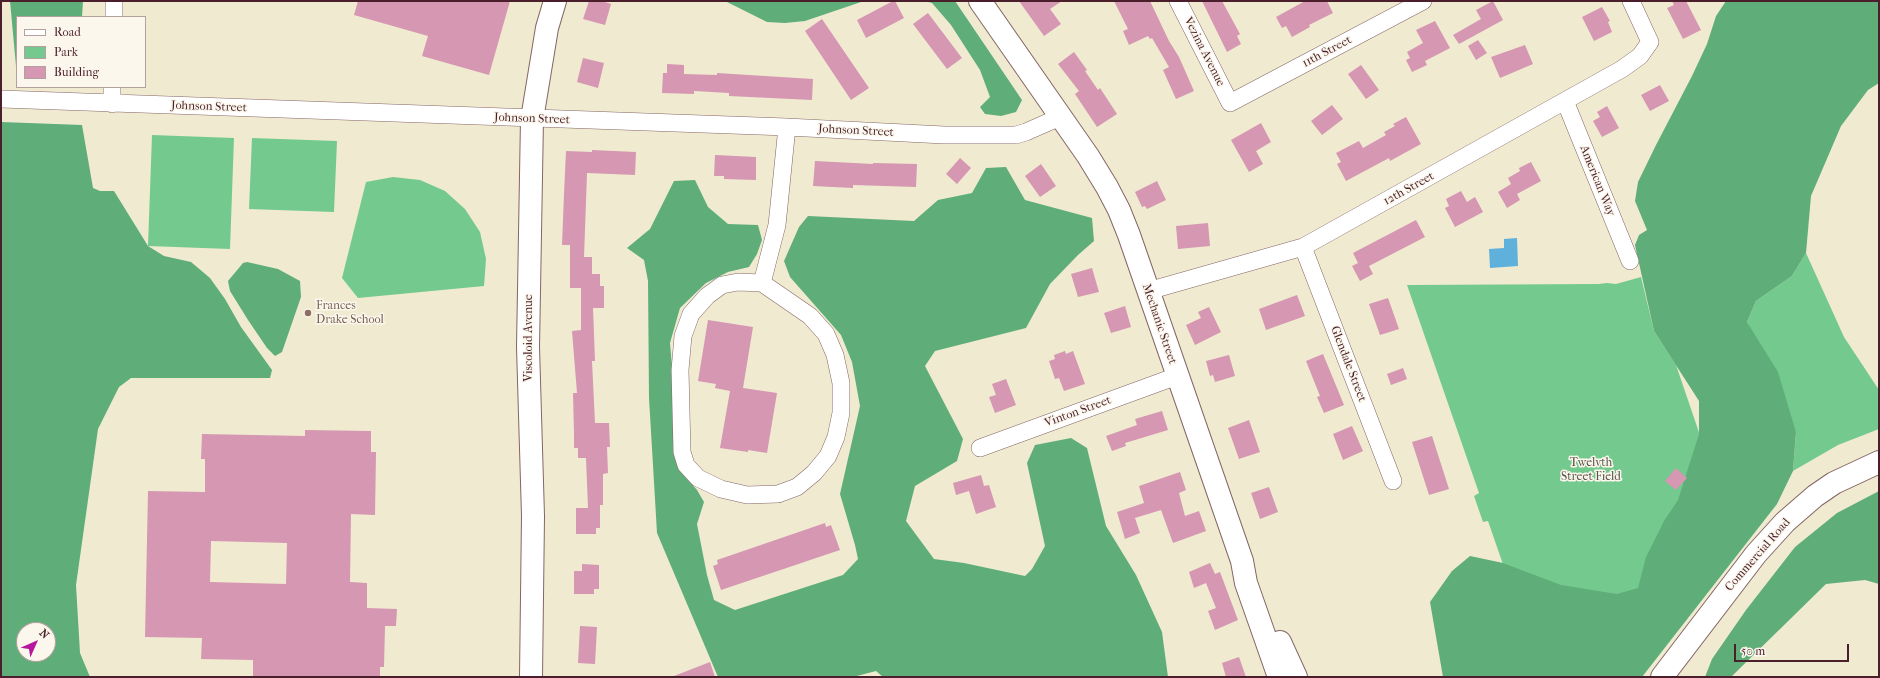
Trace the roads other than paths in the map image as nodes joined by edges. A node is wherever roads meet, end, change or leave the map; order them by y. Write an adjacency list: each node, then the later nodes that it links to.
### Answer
1 (114, 1): 7 (street)
2 (555, 1): 14 (main road, Viscoloid Avenue)
3 (980, 1): 13 (main road, Mechanic Street)
4 (1178, 1): 11 (street, Vezina Avenue)
5 (1423, 1): 11 (street, 11th Street)
6 (1631, 1): 10 (street, 12th Street)
7 (114, 16)
8 (112, 88): 12 (street)
9 (1, 99): 12 (street, Johnson Street)
10 (1565, 101): 16 (street, 12th Street); 17 (street, American Way)
11 (1230, 103)
12 (112, 104): 14 (street, Johnson Street)
13 (1060, 117): 15 (street, Johnson Street); 19 (main road, Mechanic Street)
14 (532, 119): 15 (street, Johnson Street); 25 (main road, Viscoloid Avenue)
15 (787, 127): 18 (street)
16 (1303, 247): 19 (street, 12th Street); 23 (street, Glendale Street)
17 (1630, 261)
18 (762, 284): 18 (street)
19 (1148, 291): 20 (main road, Mechanic Street)
20 (1177, 376): 21 (street, Vinton Street); 24 (main road, Mechanic Street)
21 (980, 448)
22 (1879, 462): 28 (main road, Commercial Road)
23 (1393, 481)
24 (1242, 561): 26 (main road, Mechanic Street); 27 (main road)
25 (531, 677)
26 (1278, 677)
27 (1296, 677)
28 (1662, 677)

